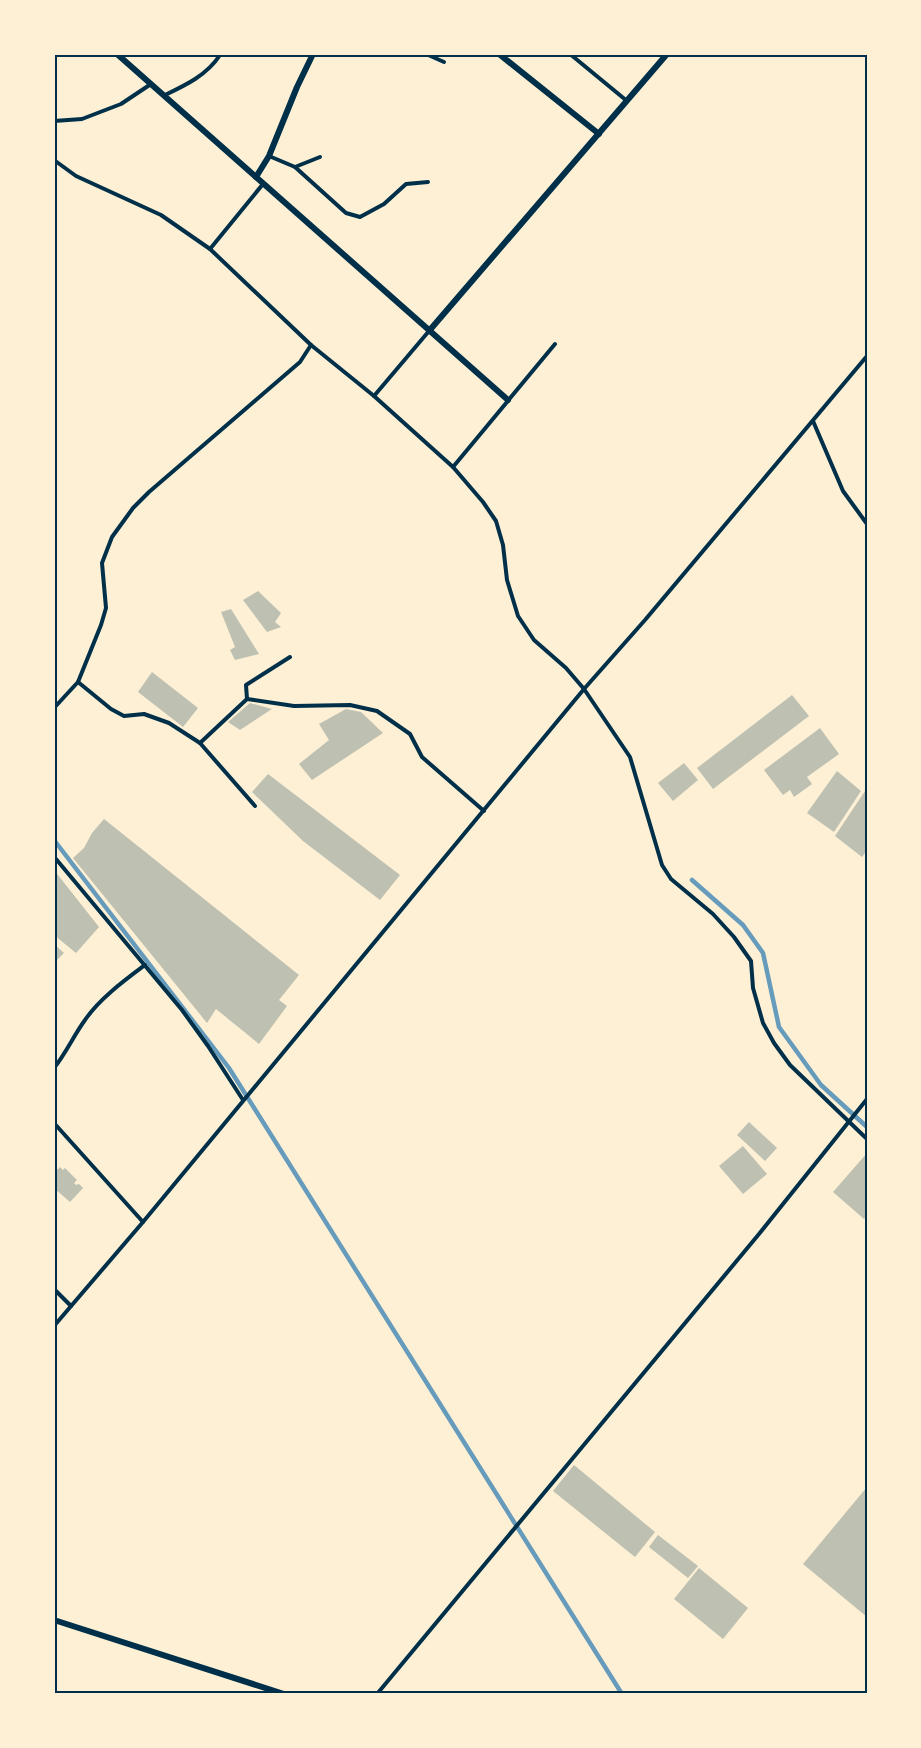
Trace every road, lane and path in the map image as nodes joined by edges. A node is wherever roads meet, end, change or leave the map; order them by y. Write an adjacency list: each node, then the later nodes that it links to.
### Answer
1 (117, 54): 11 (street)
2 (219, 54): 12 (lane)
3 (313, 54): 16 (street)
4 (347, 54): 5 (lane)
5 (352, 54)
6 (426, 54): 10 (lane)
7 (499, 54): 15 (street)
8 (570, 54): 13 (lane)
9 (667, 54): 13 (street)
10 (444, 62)
11 (150, 84): 12 (street); 14 (lane)
12 (164, 96): 20 (street)
13 (627, 101): 15 (street)
14 (54, 121)
15 (599, 134): 24 (street)
16 (269, 156): 19 (lane); 20 (street)
17 (320, 157): 19 (lane)
18 (54, 160): 23 (lane)
19 (295, 167): 21 (lane)
20 (256, 177): 22 (street)
21 (428, 182)
22 (264, 184): 23 (lane); 24 (street)
23 (210, 249): 26 (lane)
24 (429, 331): 28 (lane); 29 (street)
25 (555, 344): 29 (lane)
26 (311, 345): 28 (lane); 34 (lane)
27 (867, 356): 30 (lane)
28 (374, 396): 31 (lane)
29 (508, 400): 31 (lane)
30 (813, 421): 32 (lane); 35 (lane)
31 (453, 467): 35 (lane)
32 (867, 524)
33 (290, 657): 36 (lane)
34 (78, 682): 37 (lane); 38 (lane)
35 (584, 689): 40 (lane); 46 (lane)
36 (247, 699): 38 (lane); 40 (lane)
37 (54, 708)
38 (200, 743): 39 (lane)
39 (255, 806)
40 (484, 811): 45 (lane)
41 (56, 859): 42 (lane)
42 (145, 966): 43 (lane); 45 (lane)
43 (54, 1068)
44 (867, 1099): 46 (lane)
45 (243, 1101): 49 (lane)
46 (848, 1122): 48 (lane); 55 (lane)
47 (54, 1124): 49 (lane)
48 (867, 1139)
49 (143, 1222): 51 (lane)
50 (54, 1288): 51 (lane)
51 (71, 1305): 52 (lane)
52 (54, 1326)
53 (54, 1620): 54 (street)
54 (284, 1694)
55 (377, 1694)

